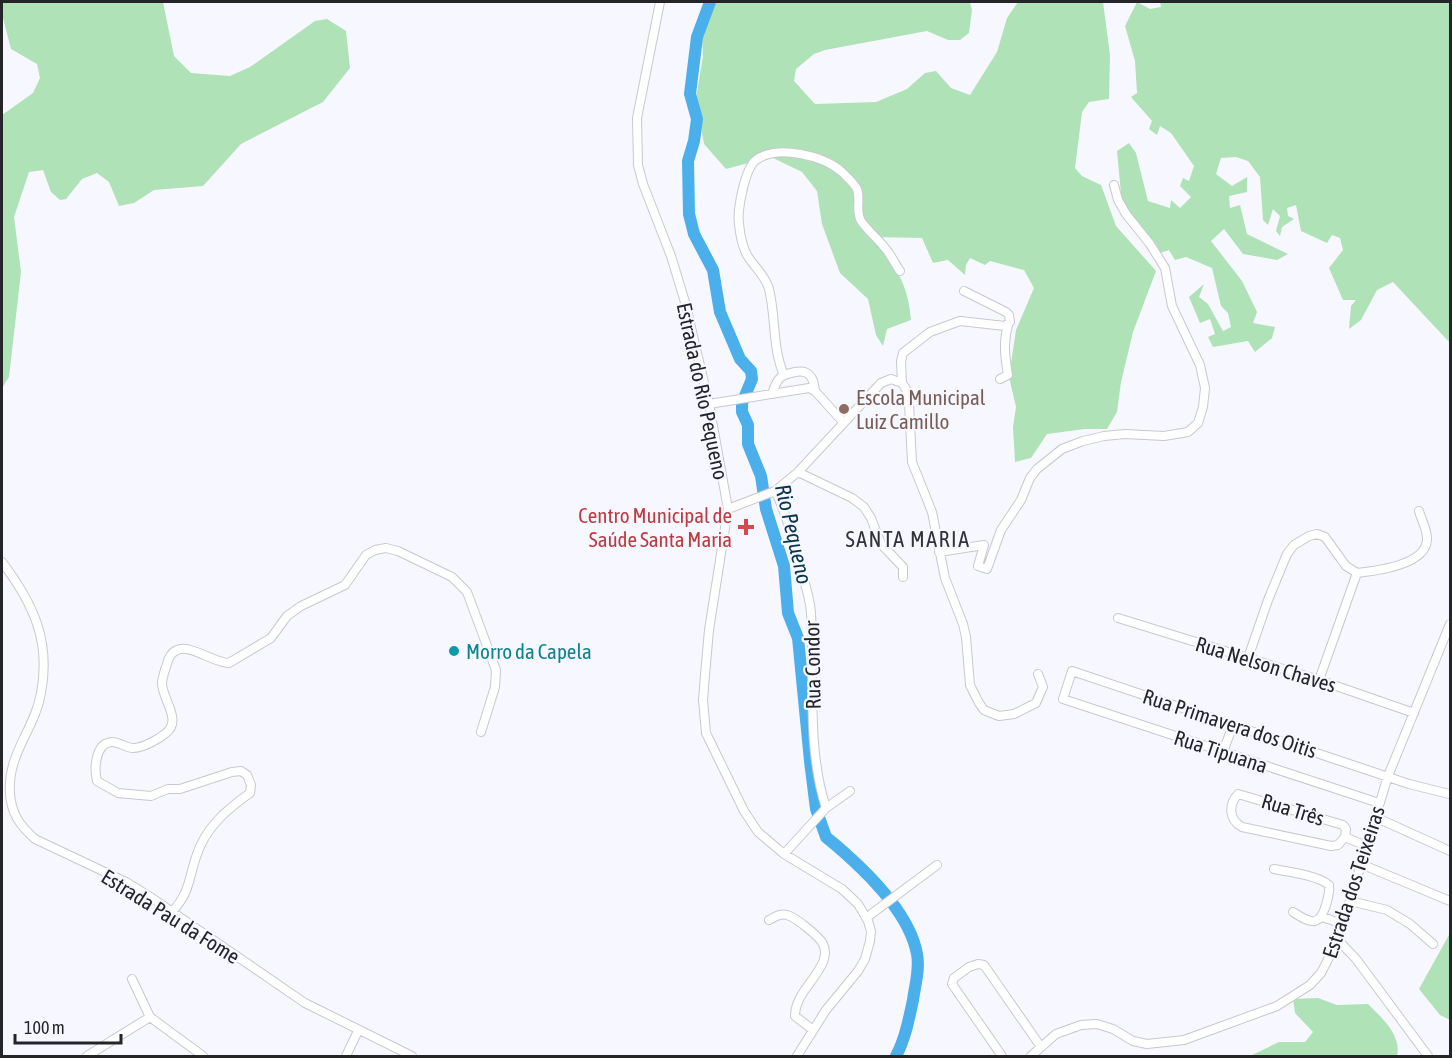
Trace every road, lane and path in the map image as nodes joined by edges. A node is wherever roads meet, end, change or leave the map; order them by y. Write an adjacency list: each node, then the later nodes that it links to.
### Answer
1 (660, 2): 11 (street, Estrada do Rio Pequeno)
2 (1114, 184): 17 (street)
3 (900, 271): 6 (street)
4 (964, 291): 5 (street)
5 (1008, 325): 7 (street); 8 (street)
6 (784, 375): 9 (street); 10 (street)
7 (1000, 379)
8 (902, 382): 12 (street); 17 (street)
9 (815, 391): 10 (street); 12 (street)
10 (772, 394): 11 (street)
11 (709, 404): 15 (street, Estrada do Rio Pequeno)
12 (843, 422): 13 (street)
13 (798, 472): 14 (street); 20 (street)
14 (773, 492): 15 (street); 35 (street, Rua Condor)
15 (728, 509): 40 (street, Estrada do Rio Pequeno)
16 (1419, 511): 19 (street)
17 (939, 552): 24 (street)
18 (2, 562): 46 (street, Estrada Pau da Fome)
19 (1357, 573): 23 (street); 25 (street)
20 (903, 577)
21 (1118, 618): 23 (street, Rua Nelson Chaves)
22 (1450, 624): 27 (street, Estrada dos Teixeiras)
23 (1248, 658): 25 (street, Rua Nelson Chaves)
24 (1038, 674)
25 (1319, 680): 27 (street, Rua Nelson Chaves)
26 (1063, 699): 28 (street, Rua Primavera dos Oitis); 30 (street, Rua Tipuana)
27 (1414, 713): 31 (street, Estrada dos Teixeiras)
28 (1233, 724): 30 (street); 31 (street, Rua Primavera dos Oitis)
29 (481, 732): 46 (street)
30 (1223, 752): 34 (street, Rua Tipuana)
31 (1388, 776): 33 (street, Rua Primavera dos Oitis); 34 (street, Estrada dos Teixeiras)
32 (850, 791): 35 (street)
33 (1449, 794)
34 (1379, 803): 36 (street, Estrada dos Teixeiras)
35 (824, 810): 40 (street)
36 (1375, 817): 38 (street, Estrada dos Teixeiras); 39 (street)
37 (1343, 840): 37 (street, Rua Três); 38 (street)
38 (1366, 846): 41 (street, Estrada dos Teixeiras)
39 (1450, 850)
40 (784, 854): 49 (street, Estrada do Rio Pequeno)
41 (1361, 864): 44 (street, Estrada dos Teixeiras); 45 (street)
42 (937, 865): 49 (street)
43 (1274, 869): 48 (street)
44 (1350, 901): 51 (street, Estrada dos Teixeiras); 53 (street)
45 (1450, 901)
46 (172, 912): 57 (street, Estrada Pau da Fome)
47 (1293, 912): 48 (street)
48 (1322, 917): 51 (street)
49 (867, 918): 56 (street)
50 (769, 920): 56 (street)
51 (1343, 924): 52 (street, Estrada dos Teixeiras)
52 (1338, 940): 58 (street, Estrada dos Teixeiras); 66 (street)
53 (1433, 944)
54 (132, 979): 55 (street)
55 (150, 1017): 59 (street); 60 (street)
56 (813, 1030): 63 (street)
57 (358, 1031): 61 (street); 62 (street, Estrada Pau da Fome)
58 (1041, 1047): 64 (street); 65 (street, Estrada dos Teixeiras)
59 (87, 1056)
60 (203, 1056)
61 (346, 1056)
62 (412, 1056)
63 (797, 1056)
64 (1002, 1056)
65 (1030, 1056)
66 (1428, 1056)

